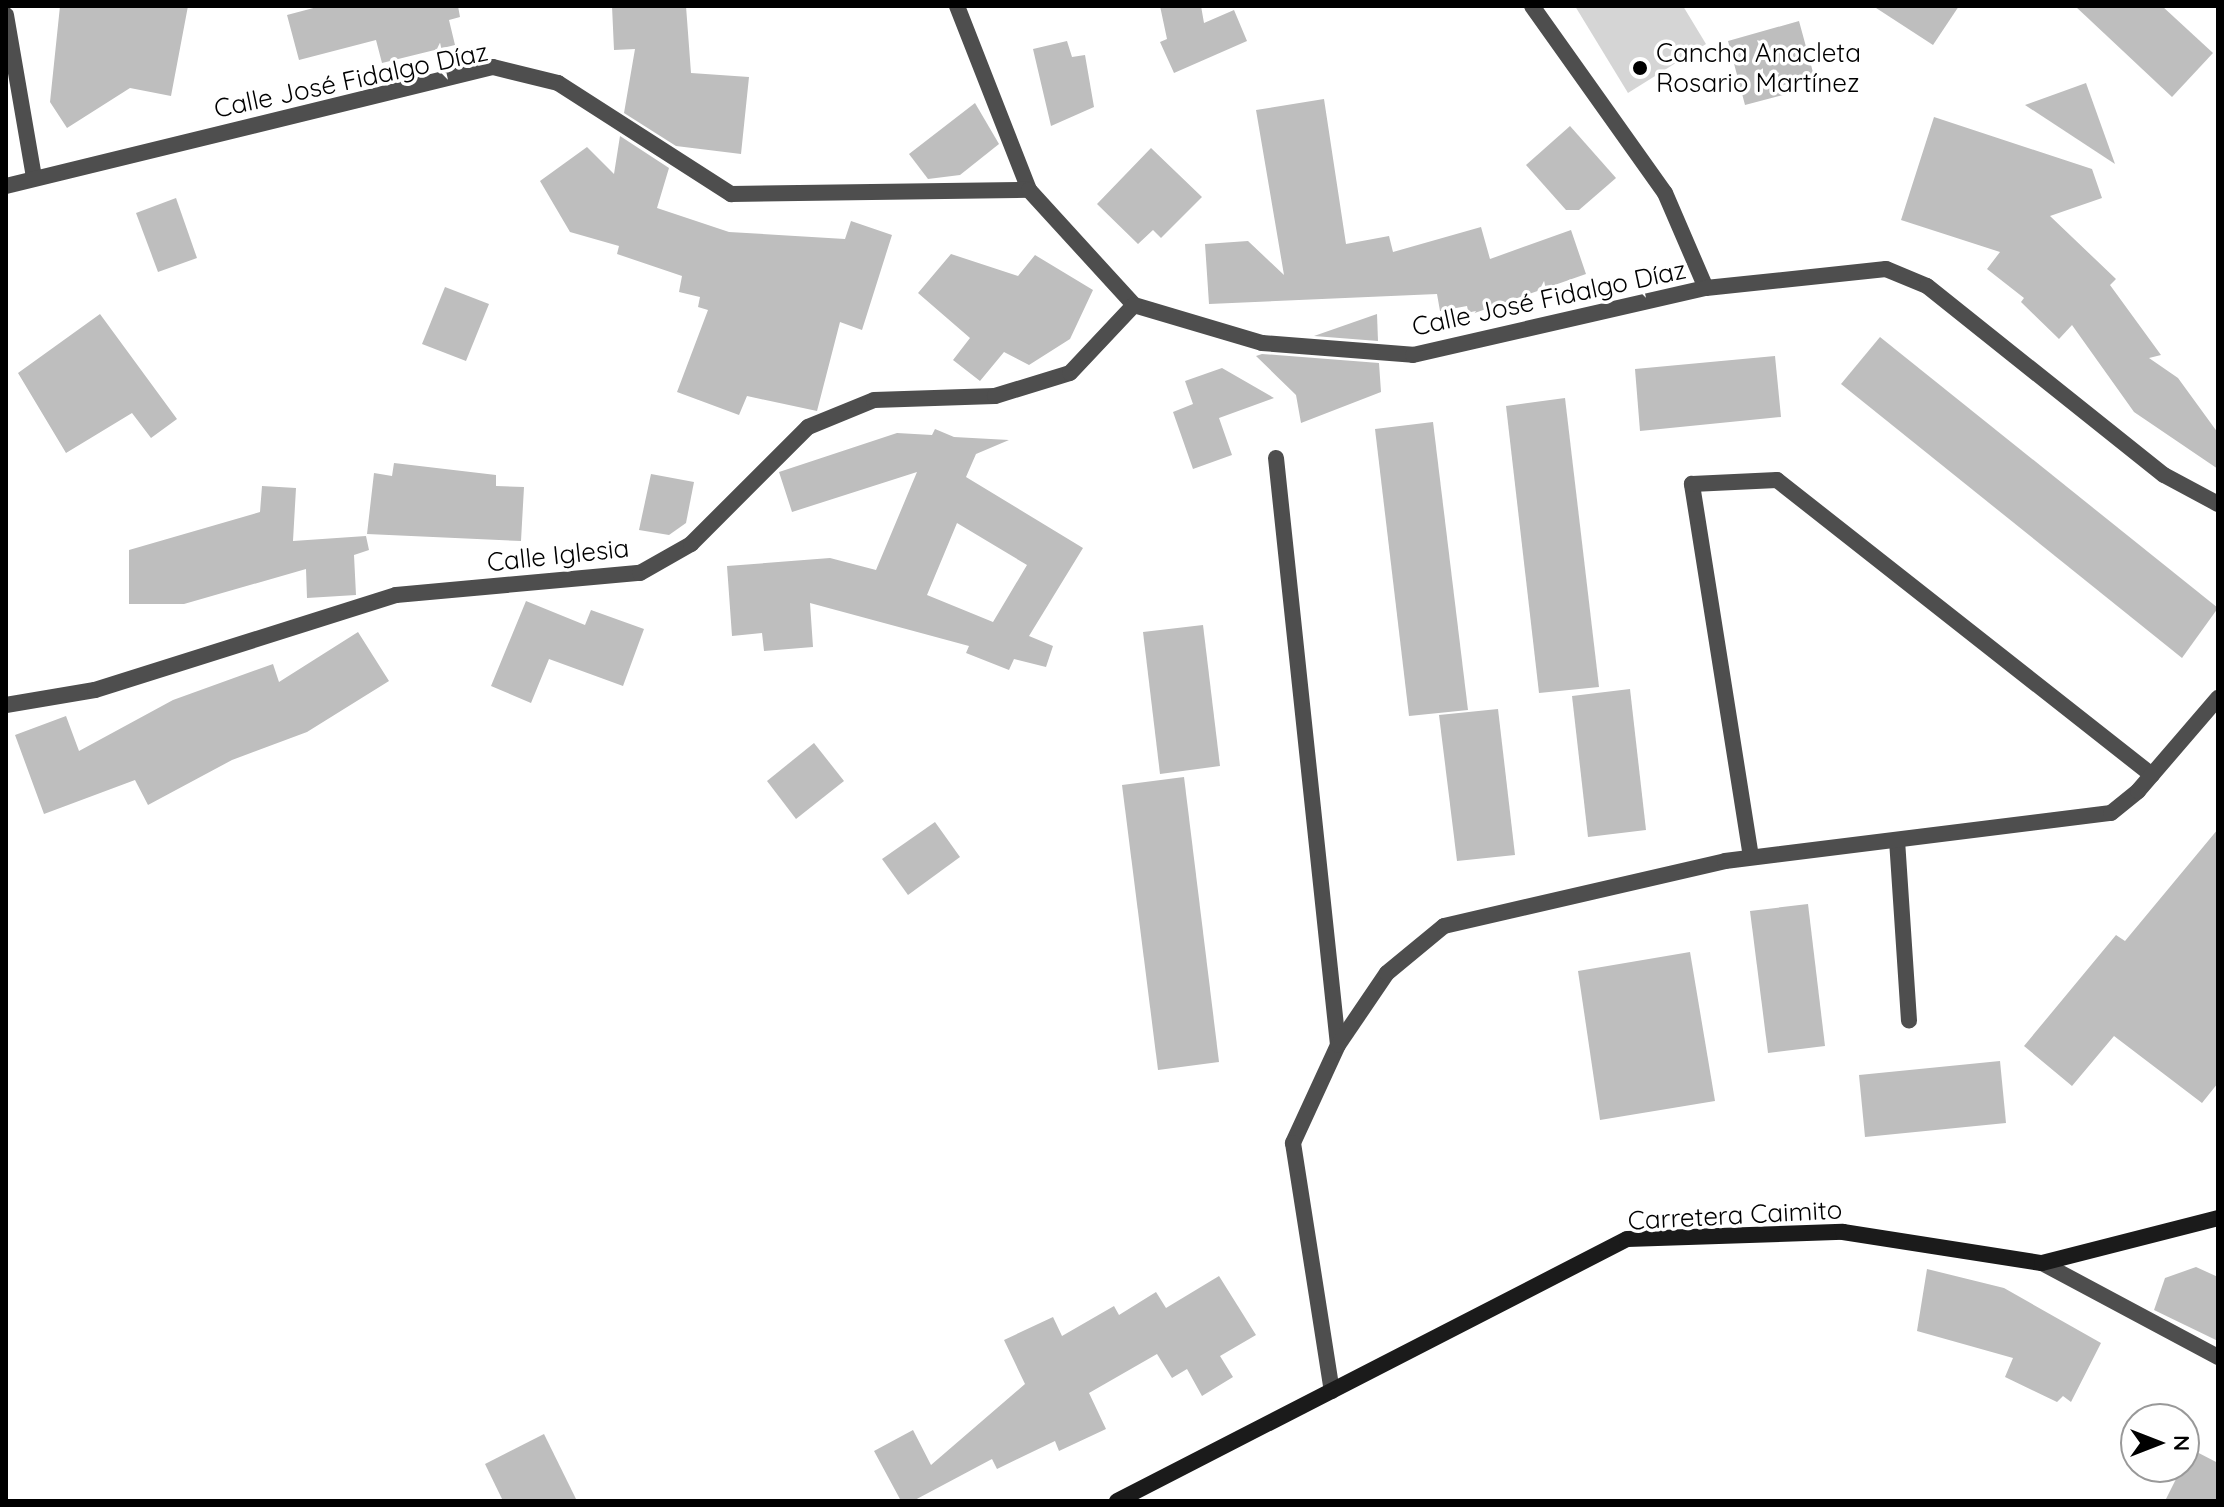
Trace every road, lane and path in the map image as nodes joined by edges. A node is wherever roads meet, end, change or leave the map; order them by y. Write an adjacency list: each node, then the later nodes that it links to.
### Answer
1 (957, 6): 6 (street)
2 (1532, 6): 7 (street)
3 (6, 15): 4 (street)
4 (34, 177): 5 (street, Calle José Fidalgo Díaz); 6 (street, Calle José Fidalgo Díaz)
5 (6, 186)
6 (1029, 190): 8 (street)
7 (1706, 288): 8 (street, Calle José Fidalgo Díaz); 10 (street, Calle José Fidalgo Díaz)
8 (1134, 305): 12 (street, Calle Iglesia)
9 (1276, 458): 17 (street)
10 (2218, 504)
11 (2218, 698): 13 (street)
12 (6, 705)
13 (2152, 775): 14 (street); 15 (street)
14 (1897, 840): 15 (street); 16 (street)
15 (1751, 857): 17 (street)
16 (1909, 1021)
17 (1338, 1045): 21 (street)
18 (2218, 1218): 19 (street, Carretera Caimito)
19 (2042, 1263): 20 (street); 21 (street, Carretera Caimito)
20 (2218, 1357)
21 (1332, 1391): 22 (street, Carretera Caimito)
22 (1117, 1501)

